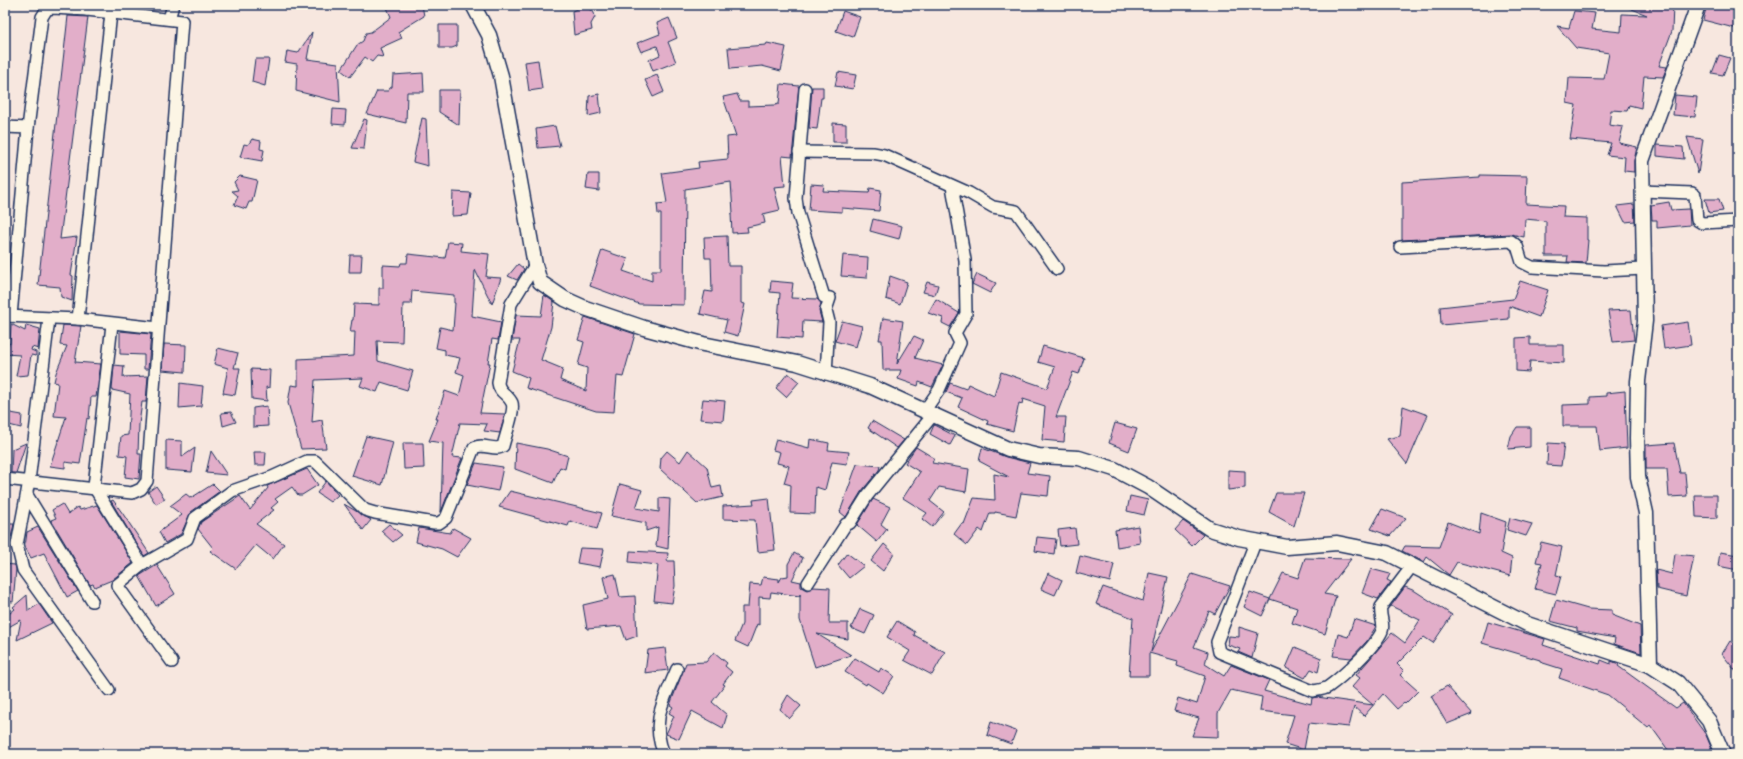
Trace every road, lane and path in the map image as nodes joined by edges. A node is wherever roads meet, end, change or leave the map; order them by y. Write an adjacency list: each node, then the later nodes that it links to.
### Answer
1 (173, 5): 6 (street)
2 (474, 5): 15 (street)
3 (1698, 5): 12 (street)
4 (88, 8): 5 (street); 9 (street)
5 (111, 13): 6 (street); 20 (street)
6 (169, 19): 22 (street)
7 (806, 89): 10 (street)
8 (5, 127): 9 (street)
9 (28, 128): 18 (street)
10 (799, 152): 11 (street); 23 (street)
11 (952, 186): 16 (street); 24 (street)
12 (1642, 192): 13 (street); 17 (street)
13 (1738, 221)
14 (1400, 247): 17 (street)
15 (535, 265): 23 (street); 30 (street)
16 (1057, 269)
17 (1644, 269): 35 (street)
18 (8, 316): 19 (street)
19 (49, 319): 20 (street); 26 (street)
20 (78, 319): 21 (street)
21 (112, 324): 22 (street); 27 (street)
22 (158, 328): 27 (street)
23 (826, 374): 24 (street)
24 (929, 412): 29 (street); 32 (street)
25 (5, 479): 26 (street)
26 (29, 481): 27 (street); 28 (street)
27 (94, 487): 30 (street)
28 (27, 495): 33 (street); 37 (street)
29 (1256, 540): 31 (street); 31 (street)
30 (142, 565): 34 (street)
31 (1412, 566): 35 (street)
32 (808, 584)
33 (92, 601)
34 (172, 662)
35 (1650, 665): 39 (street)
36 (677, 669): 38 (street)
37 (109, 690)
38 (664, 754)
39 (1723, 754)

